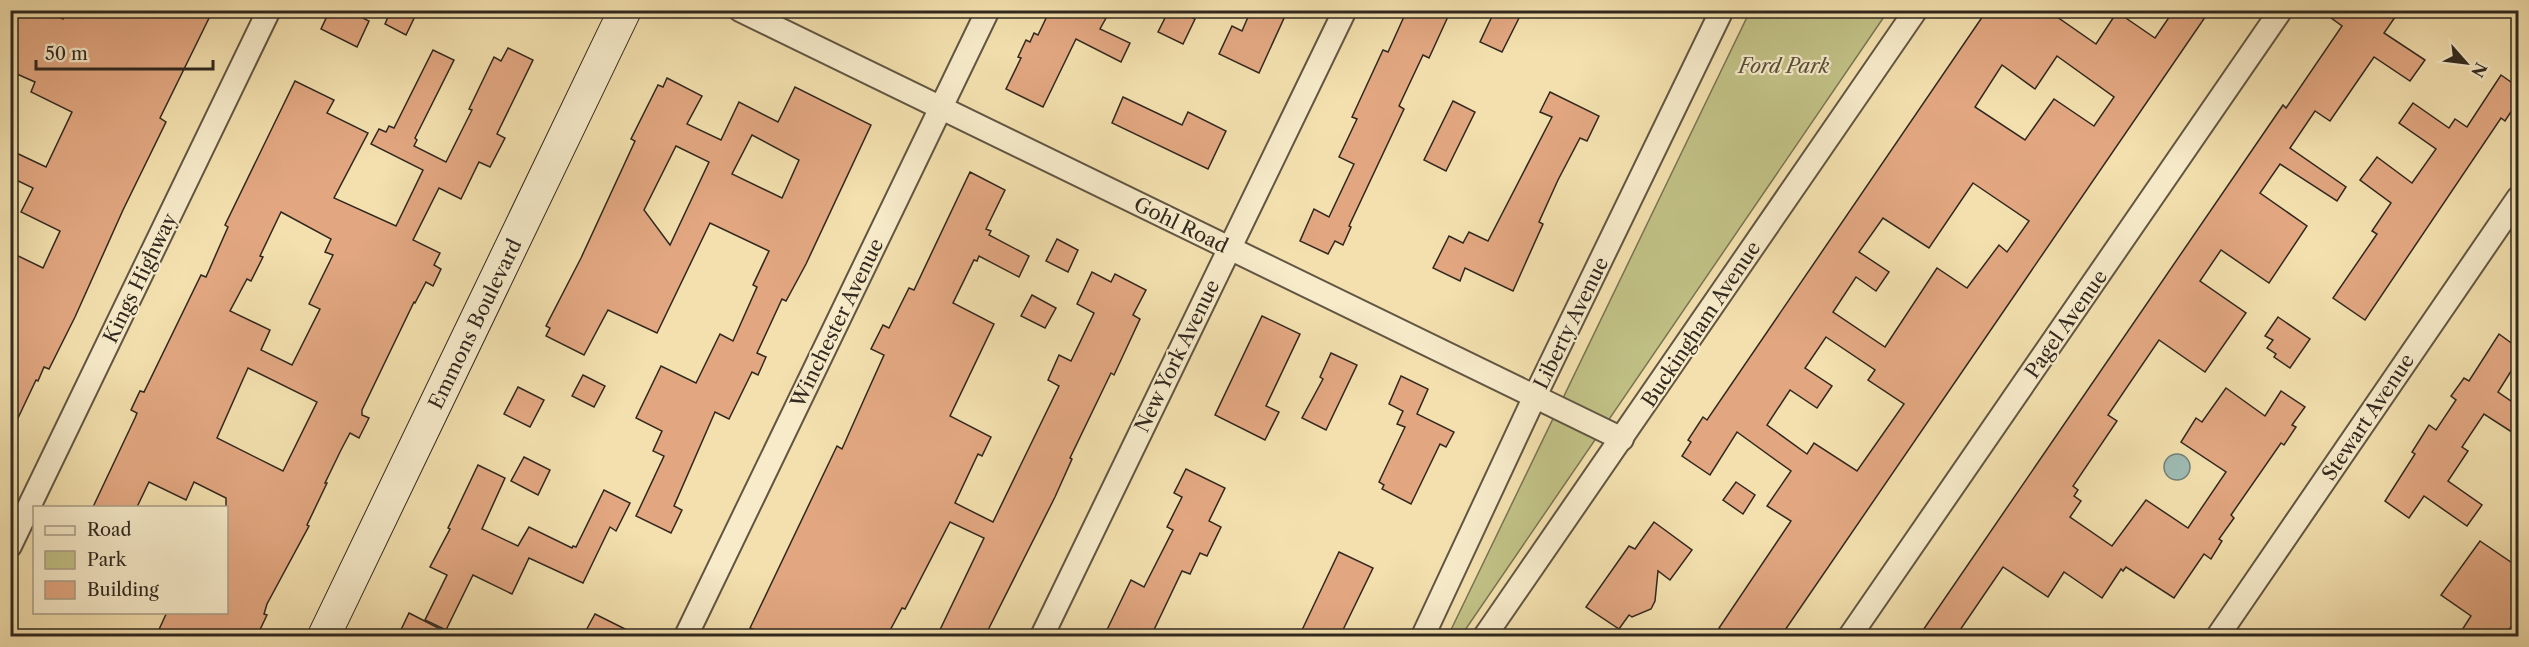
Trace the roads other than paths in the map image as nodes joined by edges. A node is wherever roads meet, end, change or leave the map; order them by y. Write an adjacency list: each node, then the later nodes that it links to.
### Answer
1 (268, 10): 14 (street, Kings Highway)
2 (625, 10): 15 (street, Emmons Boulevard)
3 (740, 10): 9 (street, Gohl Road)
4 (988, 10): 9 (street, Winchester Avenue)
5 (1345, 10): 11 (street, New York Avenue)
6 (1722, 10): 12 (street, Liberty Avenue)
7 (1916, 10): 13 (street, Buckingham Avenue)
8 (2281, 10): 20 (street, Pagel Avenue)
9 (941, 107): 11 (street, Gohl Road); 16 (street, Winchester Avenue)
10 (2518, 198): 21 (street, Stewart Avenue)
11 (1229, 248): 12 (street, Gohl Road); 17 (street, New York Avenue)
12 (1535, 396): 13 (street, Gohl Road); 18 (street, Liberty Avenue)
13 (1622, 438): 19 (street, Buckingham Avenue)
14 (10, 546)
15 (324, 636)
16 (686, 636)
17 (1042, 636)
18 (1423, 636)
19 (1485, 636)
20 (1850, 636)
21 (2218, 636)

